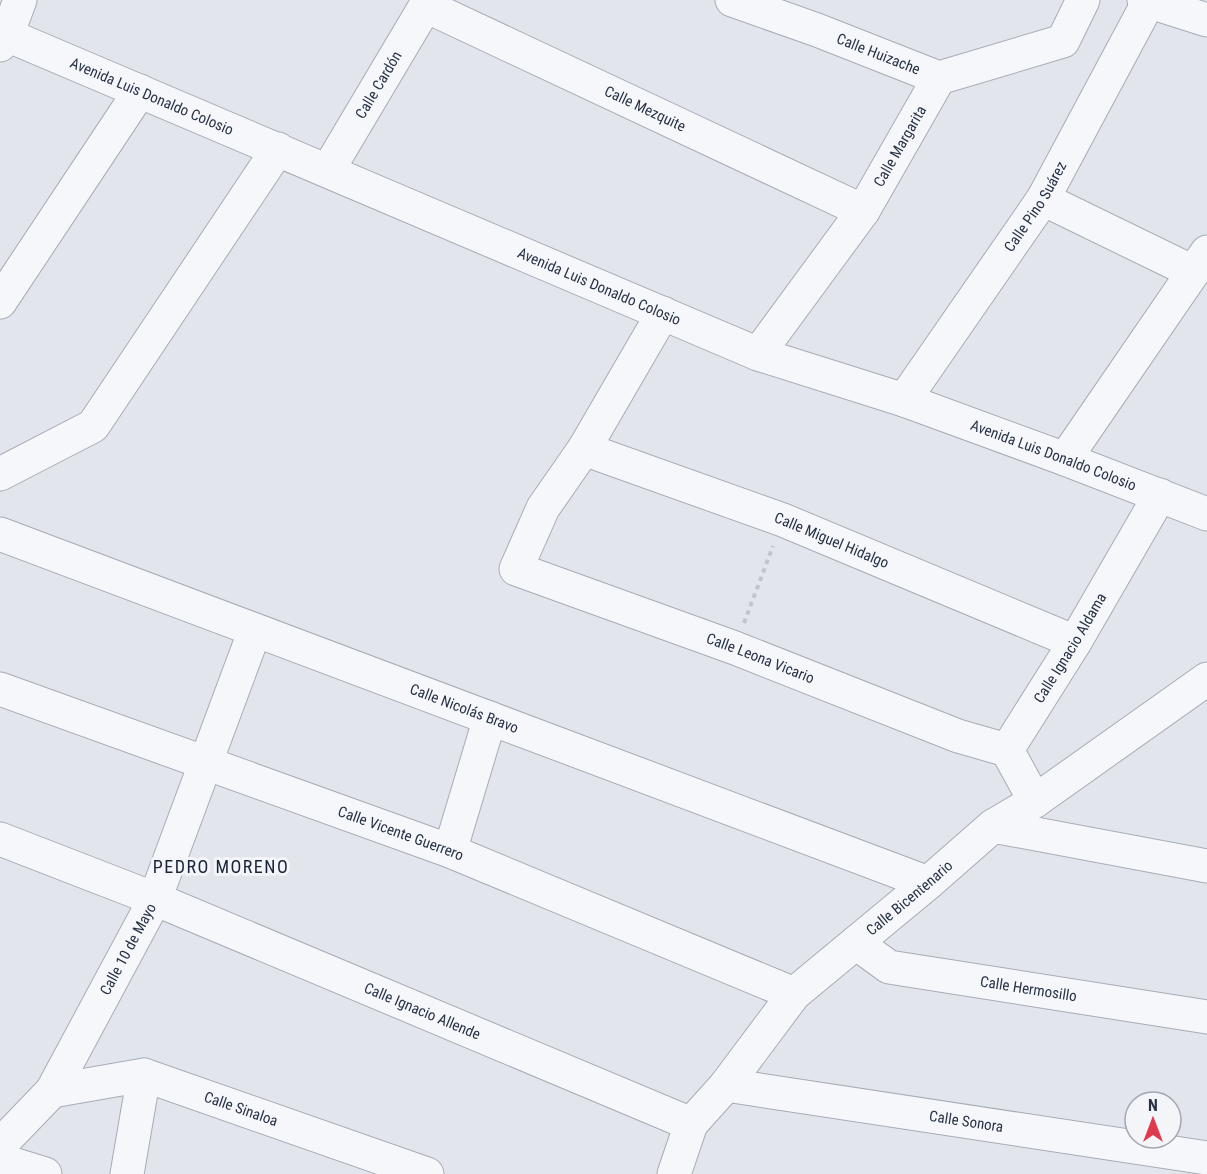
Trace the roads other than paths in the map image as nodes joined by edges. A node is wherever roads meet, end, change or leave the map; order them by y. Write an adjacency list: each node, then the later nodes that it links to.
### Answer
1 (20, 0): 8 (street)
2 (732, 0): 9 (street, Calle Huizache)
3 (1083, 0): 9 (street)
4 (1144, 0): 5 (street)
5 (1149, 1): 7 (street); 13 (street, Calle Pino Suárez)
6 (428, 3): 12 (street, Calle Cardón); 14 (street, Calle Mezquite)
7 (1203, 13)
8 (2, 37): 10 (street, Avenida Luis Donaldo Colosio)
9 (939, 78): 14 (street, Calle Margarita)
10 (140, 91): 11 (street, Avenida Luis Donaldo Colosio); 16 (street)
11 (278, 149): 12 (street, Avenida Luis Donaldo Colosio); 22 (street)
12 (328, 170): 17 (street, Avenida Luis Donaldo Colosio)
13 (1043, 199): 15 (street); 19 (street, Calle Pino Suárez)
14 (863, 211): 18 (street, Calle Margarita)
15 (1200, 262): 21 (street)
16 (0, 302)
17 (663, 313): 18 (street, Avenida Luis Donaldo Colosio); 20 (street)
18 (758, 354): 19 (street, Avenida Luis Donaldo Colosio)
19 (904, 400): 21 (street, Avenida Luis Donaldo Colosio)
20 (584, 449): 27 (street, Calle Miguel Hidalgo); 31 (street, Calle Leona Vicario)
21 (1065, 459): 23 (street, Avenida Luis Donaldo Colosio)
22 (0, 474)
23 (1160, 495): 24 (street, Avenida Luis Donaldo Colosio); 27 (street, Calle Ignacio Aldama)
24 (1207, 514)
25 (0, 534): 26 (street, Calle Nicolás Bravo)
26 (255, 630): 30 (street, Calle Nicolás Bravo); 32 (street, Calle 10 de Mayo)
27 (1075, 642): 31 (street, Calle Ignacio Aldama)
28 (1207, 679): 33 (street, Calle Bicentenario)
29 (0, 689): 32 (street, Calle Vicente Guerrero)
30 (490, 718): 36 (street); 38 (street, Calle Nicolás Bravo)
31 (1007, 750): 33 (street)
32 (204, 762): 36 (street, Calle Vicente Guerrero); 39 (street, Calle 10 de Mayo)
33 (1035, 801): 34 (street, Calle Bicentenario)
34 (993, 826): 37 (street); 38 (street, Calle Bicentenario)
35 (0, 839): 39 (street, Calle Ignacio Allende)
36 (450, 850): 41 (street, Calle Vicente Guerrero)
37 (1207, 866)
38 (928, 883): 40 (street, Calle Bicentenario)
39 (155, 899): 45 (street, Calle 10 de Mayo); 46 (street, Calle Ignacio Allende)
40 (856, 943): 41 (street, Calle Bicentenario); 42 (street, Calle Hermosillo)
41 (794, 994): 44 (street, Calle Bicentenario)
42 (1207, 1017)
43 (144, 1075): 45 (street, Calle Sinaloa); 51 (street); 52 (street, Calle Sinaloa)
44 (726, 1085): 46 (street, Calle Bicentenario); 48 (street, Calle Sonora)
45 (52, 1091): 47 (street, Calle 10 de Mayo)
46 (691, 1124): 53 (street, Calle Bicentenario)
47 (0, 1146)
48 (1207, 1158)
49 (0, 1160): 50 (street)
50 (45, 1174)
51 (127, 1174)
52 (428, 1174)
53 (674, 1174)

